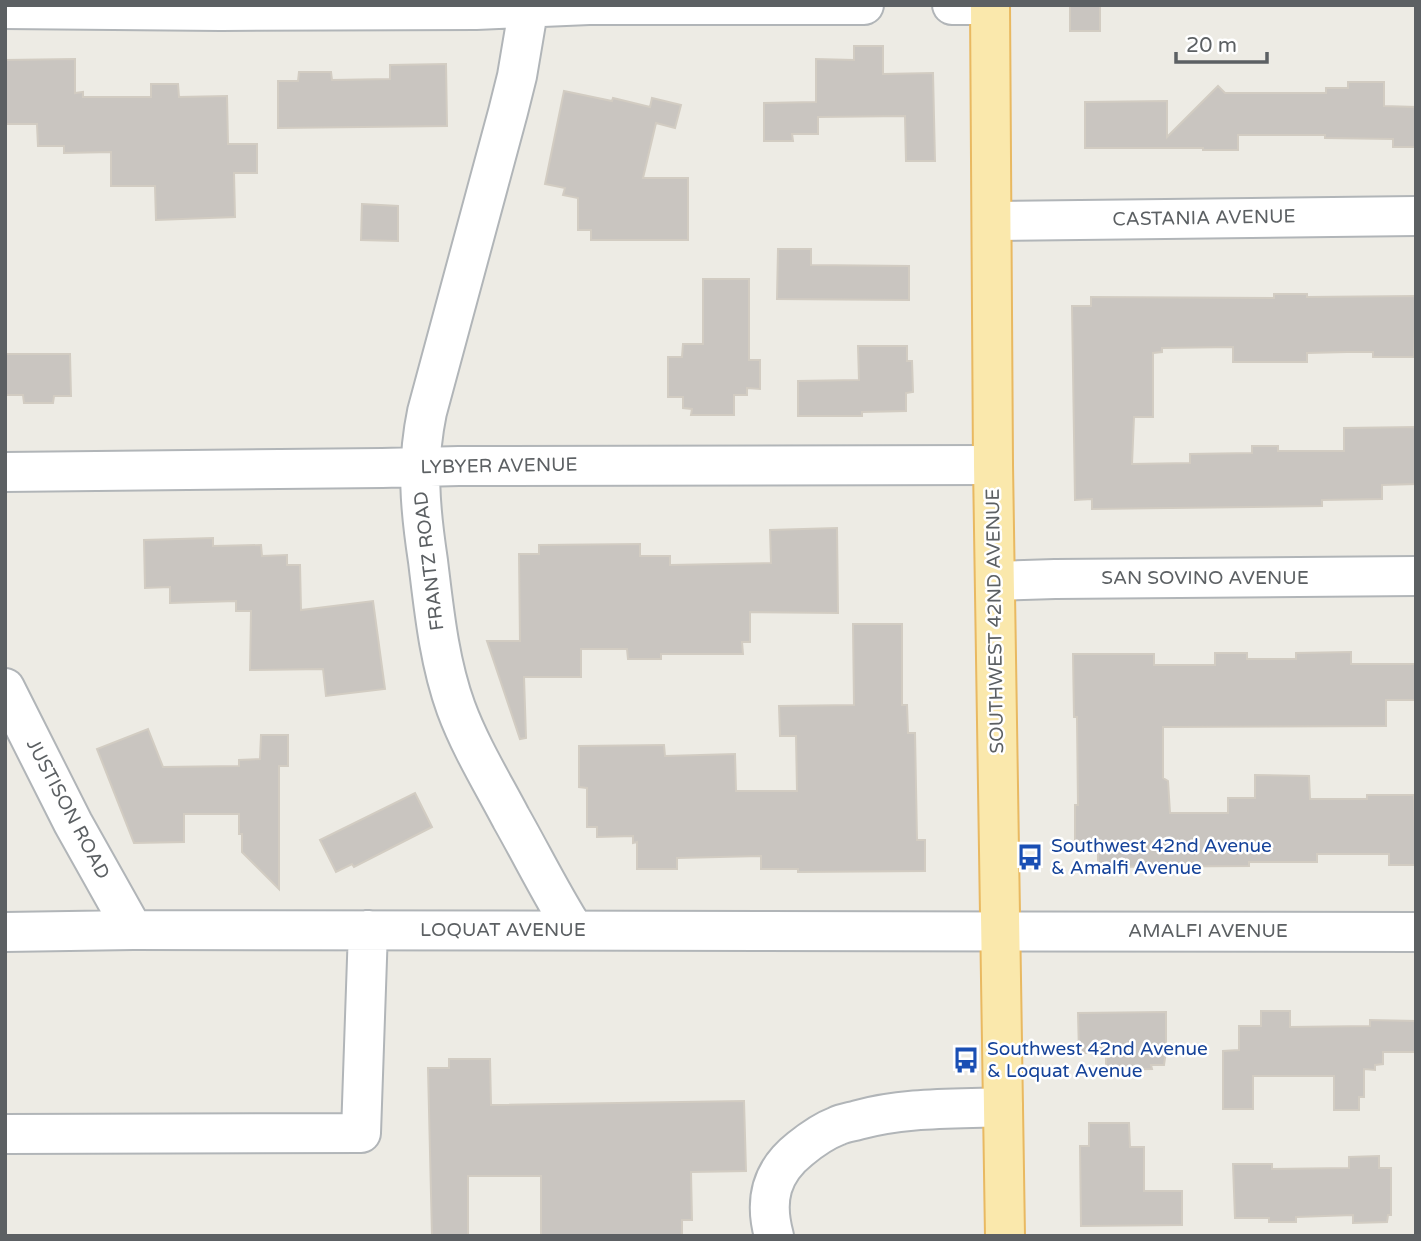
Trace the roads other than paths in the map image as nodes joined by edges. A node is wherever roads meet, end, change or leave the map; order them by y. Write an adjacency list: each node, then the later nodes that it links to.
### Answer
1 (864, 5): 4 (street)
2 (953, 5): 3 (street)
3 (990, 5): 7 (main road, SOUTHWEST 42ND AVENUE)
4 (529, 7): 5 (street); 9 (street, FRANTZ ROAD)
5 (5, 9)
6 (1416, 216): 7 (street, CASTANIA AVENUE)
7 (992, 221): 8 (main road, SOUTHWEST 42ND AVENUE)
8 (993, 465): 9 (street, LYBYER AVENUE); 12 (main road, SOUTHWEST 42ND AVENUE)
9 (420, 467): 10 (street, LYBYER AVENUE); 16 (street, FRANTZ ROAD)
10 (5, 472)
11 (1416, 576): 12 (street, SAN SOVINO AVENUE)
12 (995, 581): 17 (main road, SOUTHWEST 42ND AVENUE)
13 (5, 688): 14 (street, JUSTISON ROAD)
14 (133, 930): 15 (street, LOQUAT AVENUE); 18 (street, LOQUAT AVENUE)
15 (368, 930): 16 (street, LOQUAT AVENUE); 21 (street)
16 (574, 930): 17 (street, LOQUAT AVENUE)
17 (1000, 931): 19 (street, AMALFI AVENUE); 20 (main road, SOUTHWEST 42ND AVENUE)
18 (5, 932)
19 (1416, 932)
20 (1003, 1107): 22 (street); 23 (main road, SOUTHWEST 42ND AVENUE)
21 (5, 1134)
22 (774, 1236)
23 (1005, 1236)

